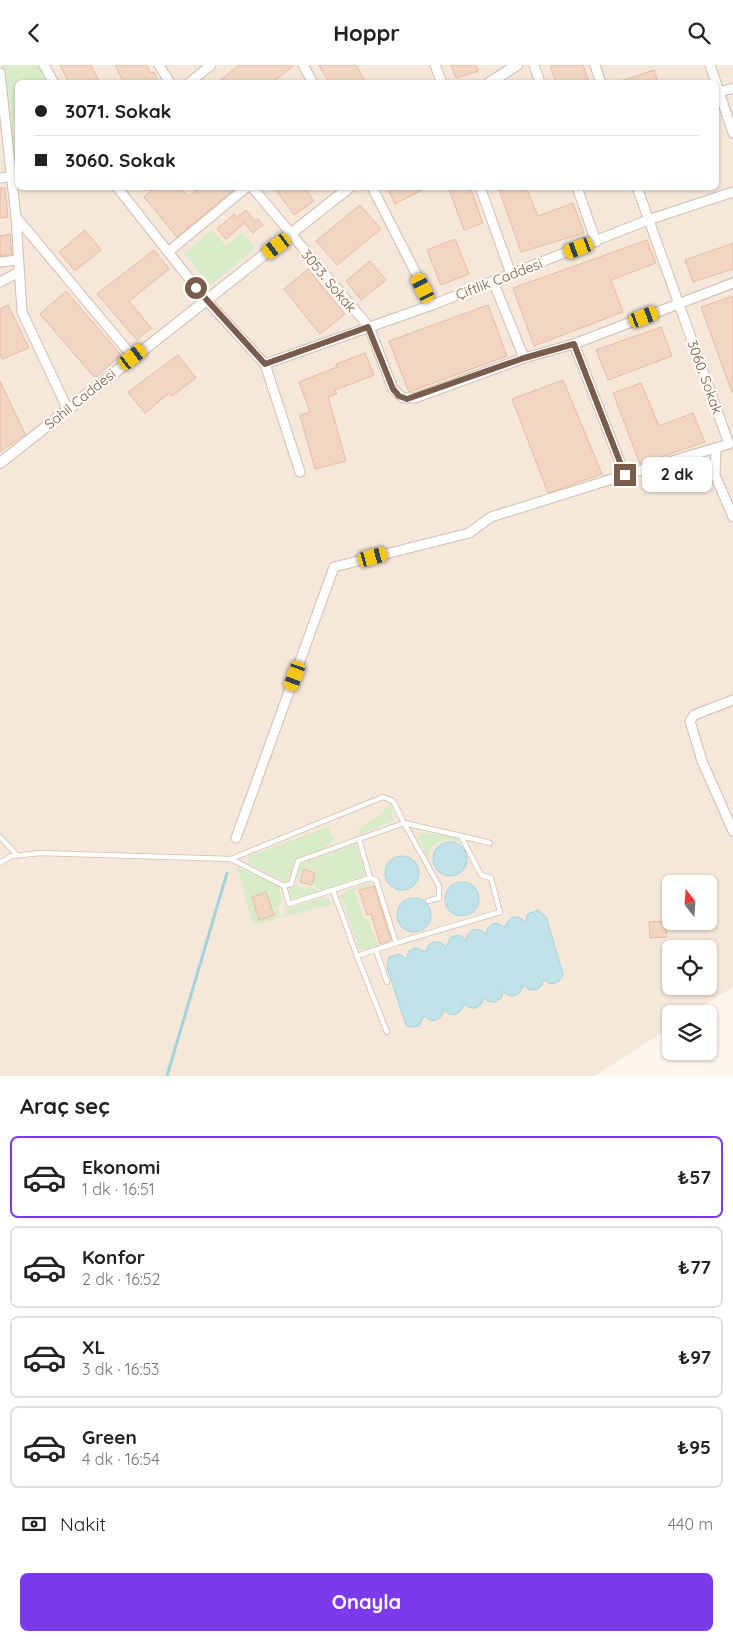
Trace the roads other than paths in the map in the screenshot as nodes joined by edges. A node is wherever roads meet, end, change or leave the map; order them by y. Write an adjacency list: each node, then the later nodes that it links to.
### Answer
1 (44, 65): 11 (street)
2 (159, 65): 12 (street)
3 (211, 65): 13 (street)
4 (303, 65): 14 (street)
5 (435, 65): 15 (street)
6 (517, 65): 16 (street)
7 (534, 65): 17 (street)
8 (594, 65): 18 (street)
9 (710, 65): 19 (street)
10 (0, 73): 21 (street)
11 (52, 80)
12 (168, 80)
13 (193, 80)
14 (311, 80)
15 (441, 80)
16 (494, 80)
17 (539, 80)
18 (600, 80)
19 (716, 80)
20 (733, 88): 22 (street)
21 (1, 91): 24 (street)
22 (720, 92): 23 (street)
23 (733, 133)
24 (14, 176): 25 (street); 35 (street)
25 (0, 177)
26 (120, 190): 39 (street)
27 (243, 190): 39 (street)
28 (254, 190): 37 (street, 3053. Sokak)
29 (346, 190): 37 (street, Sahil Caddesi)
30 (374, 190): 49 (street)
31 (481, 190): 43 (street)
32 (578, 190): 38 (street)
33 (638, 190): 36 (street, 3060. Sokak)
34 (733, 193): 36 (street, Çiftlik Caddesi)
35 (16, 217): 40 (street); 52 (street)
36 (648, 220): 38 (street, Çiftlik Caddesi); 48 (street, 3060. Sokak)
37 (291, 235): 47 (street, Sahil Caddesi); 50 (street, 3053. Sokak)
38 (596, 241): 43 (street, Çiftlik Caddesi)
39 (168, 252): 47 (street)
40 (18, 259): 41 (street); 42 (street)
41 (0, 262)
42 (19, 272): 45 (street); 55 (street)
43 (511, 274): 44 (street, Çiftlik Caddesi)
44 (493, 281): 49 (street, Çiftlik Caddesi); 53 (street)
45 (0, 282)
46 (733, 283): 48 (street)
47 (206, 300): 52 (street, Sahil Caddesi); 54 (street)
48 (678, 303): 51 (street); 56 (street, 3060. Sokak)
49 (432, 305): 50 (street, Çiftlik Caddesi)
50 (368, 327): 53 (street, 3053. Sokak); 54 (street, Çiftlik Caddesi)
51 (574, 344): 53 (street); 60 (street)
52 (133, 357): 55 (street, Sahil Caddesi)
53 (524, 358)
54 (265, 364): 59 (street)
55 (68, 410): 58 (street, Sahil Caddesi)
56 (731, 444): 57 (street, 3060. Sokak)
57 (716, 448): 60 (street, 3060. Sokak); 61 (street)
58 (0, 463)
59 (300, 472)
60 (625, 475): 67 (street, 3060. Sokak)
61 (733, 517)
62 (733, 700): 64 (street)
63 (404, 823): 65 (lane); 68 (lane); 71 (lane); 76 (lane)
64 (733, 831)
65 (461, 836): 69 (lane); 77 (lane)
66 (0, 837): 70 (lane)
67 (236, 839)
68 (359, 839): 73 (lane); 74 (lane)
69 (490, 843)
70 (17, 855): 71 (lane); 72 (lane)
71 (231, 859): 74 (lane)
72 (0, 863)
73 (370, 878): 75 (lane); 77 (lane)
74 (284, 886): 75 (lane)
75 (333, 890): 79 (lane)
76 (428, 901)
77 (396, 943): 78 (lane)
78 (376, 950): 79 (lane); 80 (lane)
79 (358, 956): 81 (lane)
80 (387, 982)
81 (387, 1032)

